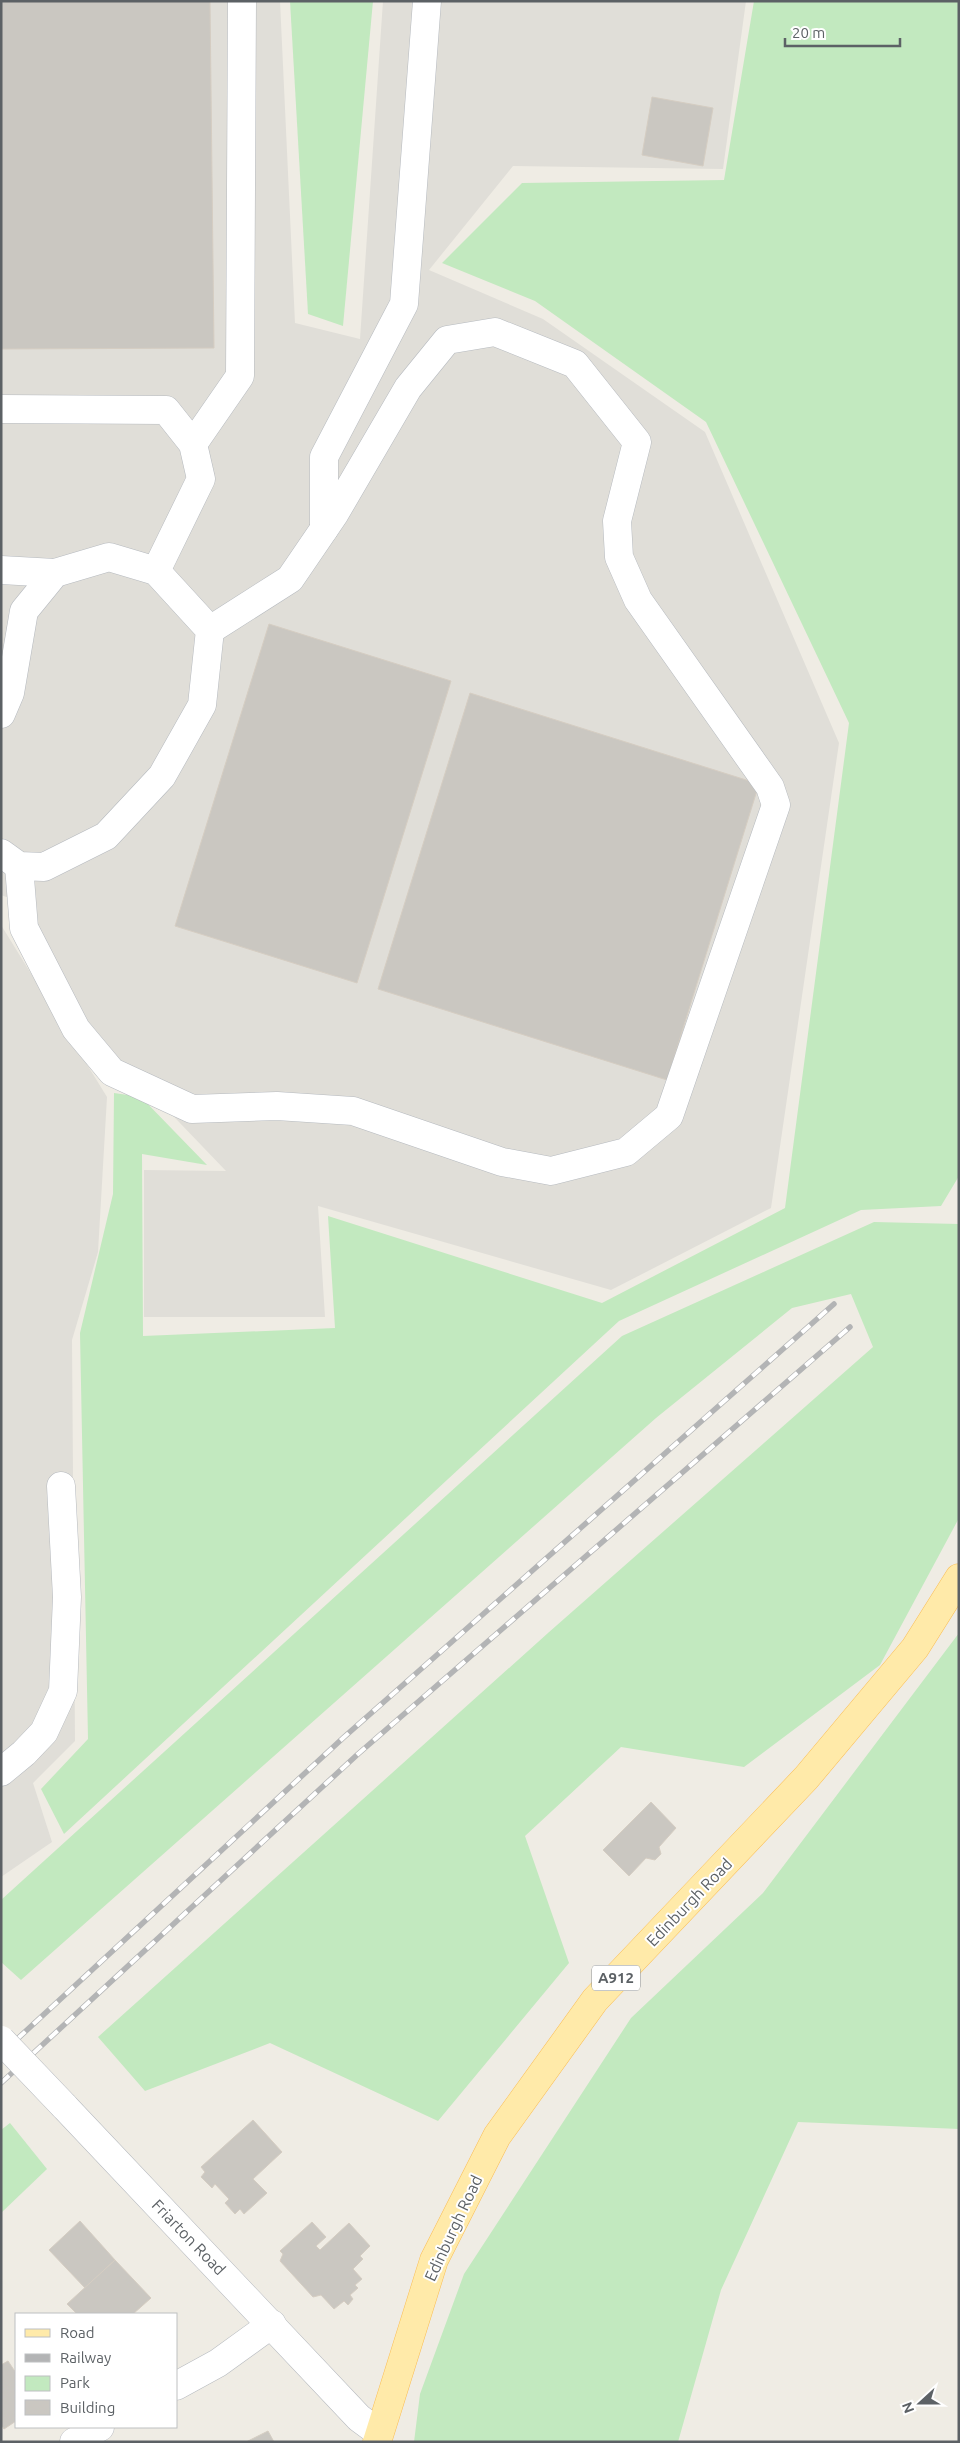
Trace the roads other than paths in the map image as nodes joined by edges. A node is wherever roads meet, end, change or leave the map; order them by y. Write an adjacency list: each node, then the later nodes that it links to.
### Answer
1 (242, 1): 4 (street)
2 (427, 1): 5 (street)
3 (1, 409): 4 (street)
4 (192, 444): 7 (street)
5 (324, 529): 10 (street); 13 (street)
6 (1, 570): 8 (street)
7 (156, 571): 8 (street); 10 (street)
8 (55, 573): 11 (street)
9 (1, 628): 11 (street)
10 (210, 630): 13 (street)
11 (15, 658): 12 (street)
12 (1, 714)
13 (10, 859)
14 (60, 1486): 16 (street)
15 (959, 1578): 21 (main road, Edinburgh Road / A912)
16 (1, 1772)
17 (1, 2040): 18 (street, Friarton Road, bridge)
18 (272, 2324): 19 (street); 21 (street, Friarton Road)
19 (178, 2385)
20 (98, 2428): 22 (street)
21 (378, 2437)
22 (74, 2442)

